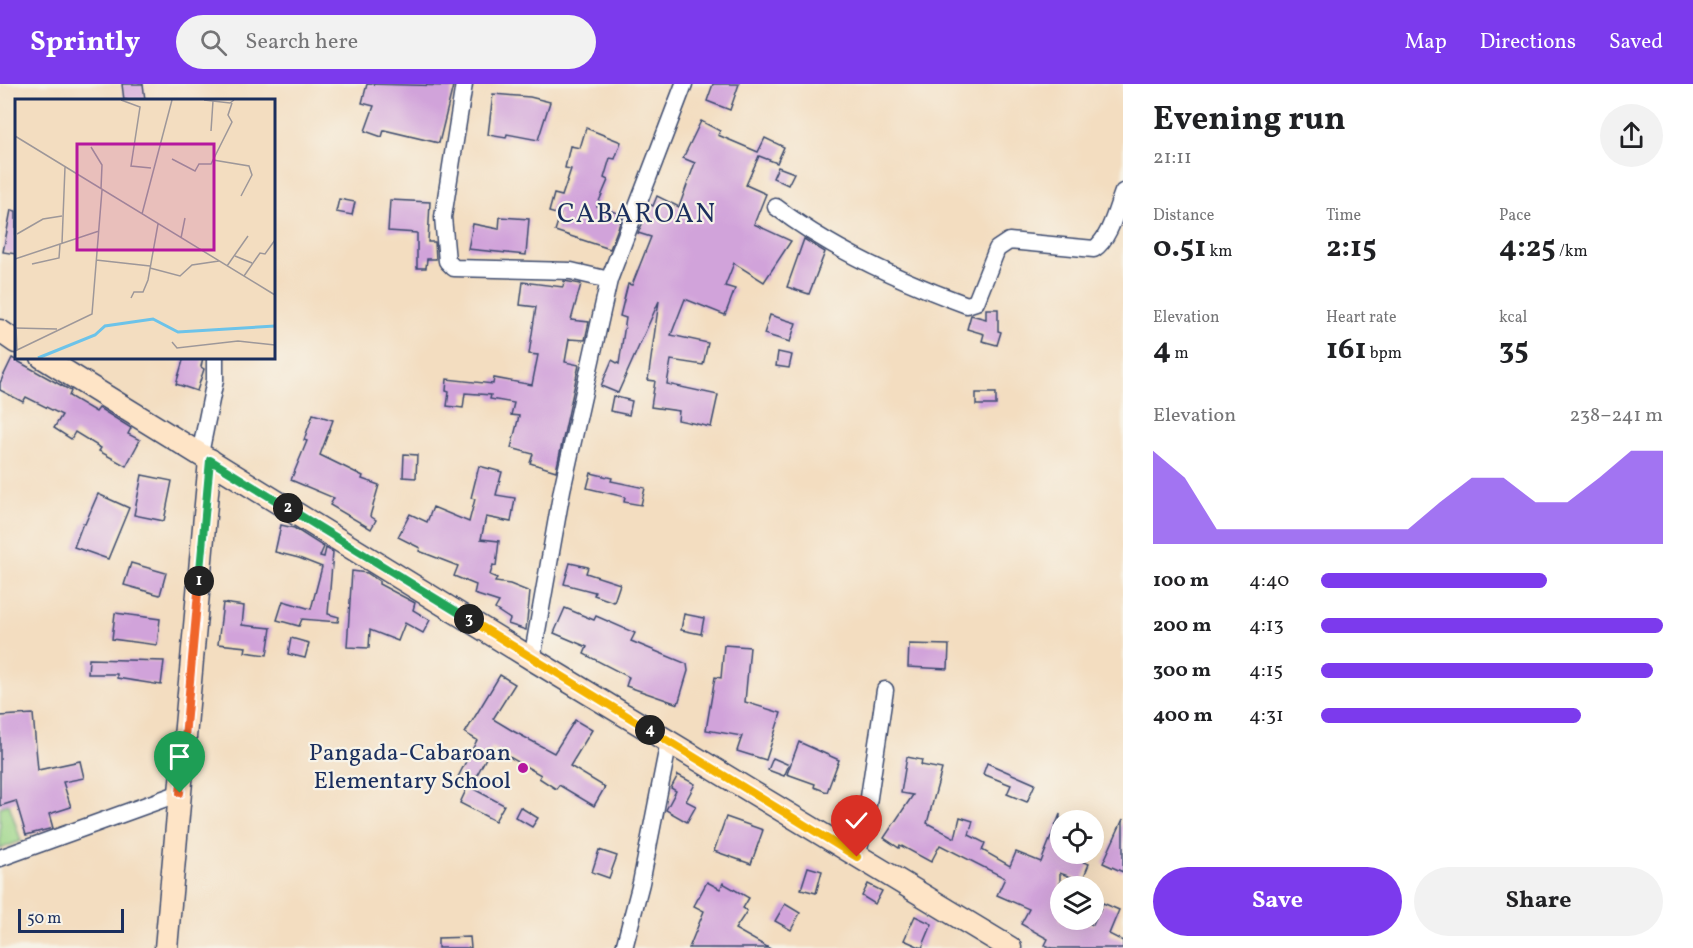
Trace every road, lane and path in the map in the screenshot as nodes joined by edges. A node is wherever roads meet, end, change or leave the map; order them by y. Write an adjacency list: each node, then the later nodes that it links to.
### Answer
1 (464, 84): 6 (street)
2 (684, 84): 6 (street)
3 (1123, 192): 5 (street)
4 (776, 207): 5 (street)
5 (1119, 214)
6 (609, 280): 12 (street)
7 (0, 331): 8 (main road)
8 (15, 341)
9 (44, 358): 11 (main road)
10 (215, 358): 11 (street)
11 (205, 457): 12 (main road); 15 (main road)
12 (532, 659): 14 (main road)
13 (885, 690): 16 (street)
14 (669, 741): 16 (main road); 19 (street)
15 (180, 793): 17 (street); 18 (main road)
16 (857, 857): 20 (main road)
17 (0, 858)
18 (166, 948)
19 (624, 948)
20 (1010, 948)

